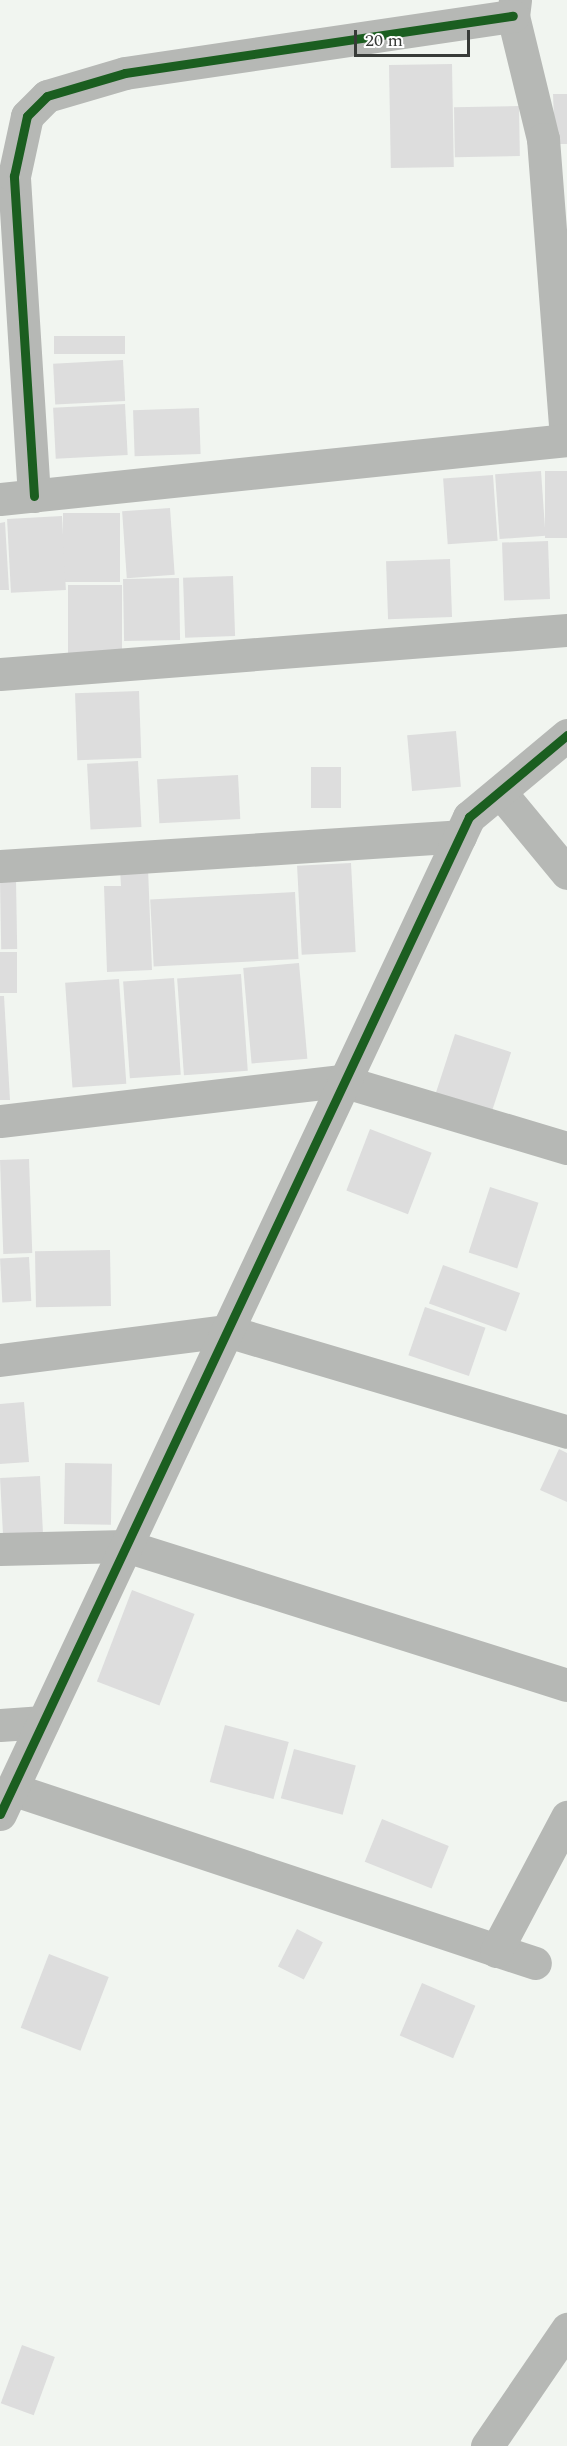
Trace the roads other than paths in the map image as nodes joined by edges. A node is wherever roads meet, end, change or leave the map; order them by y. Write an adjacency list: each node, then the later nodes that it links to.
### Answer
1 (514, 8): 2 (street); 3 (street)
2 (567, 440): 3 (street)
3 (34, 496): 4 (street)
4 (0, 500)
5 (567, 630): 6 (street)
6 (0, 674)
7 (567, 735): 8 (street)
8 (500, 792): 9 (street); 11 (street)
9 (460, 836): 10 (street); 12 (street)
10 (0, 866)
11 (567, 873)
12 (342, 1081): 13 (street); 14 (street); 15 (street)
13 (0, 1121)
14 (567, 1149)
15 (227, 1331): 16 (street); 17 (street); 18 (street)
16 (0, 1360)
17 (567, 1432)
18 (126, 1546): 19 (street); 20 (street); 21 (street)
19 (0, 1549)
20 (567, 1685)
21 (43, 1722): 22 (street); 23 (street)
22 (0, 1725)
23 (6, 1802): 25 (street)
24 (567, 1817): 25 (street)
25 (496, 1951): 26 (street)
26 (535, 1963)
27 (567, 2329): 28 (street)
28 (487, 2446)

